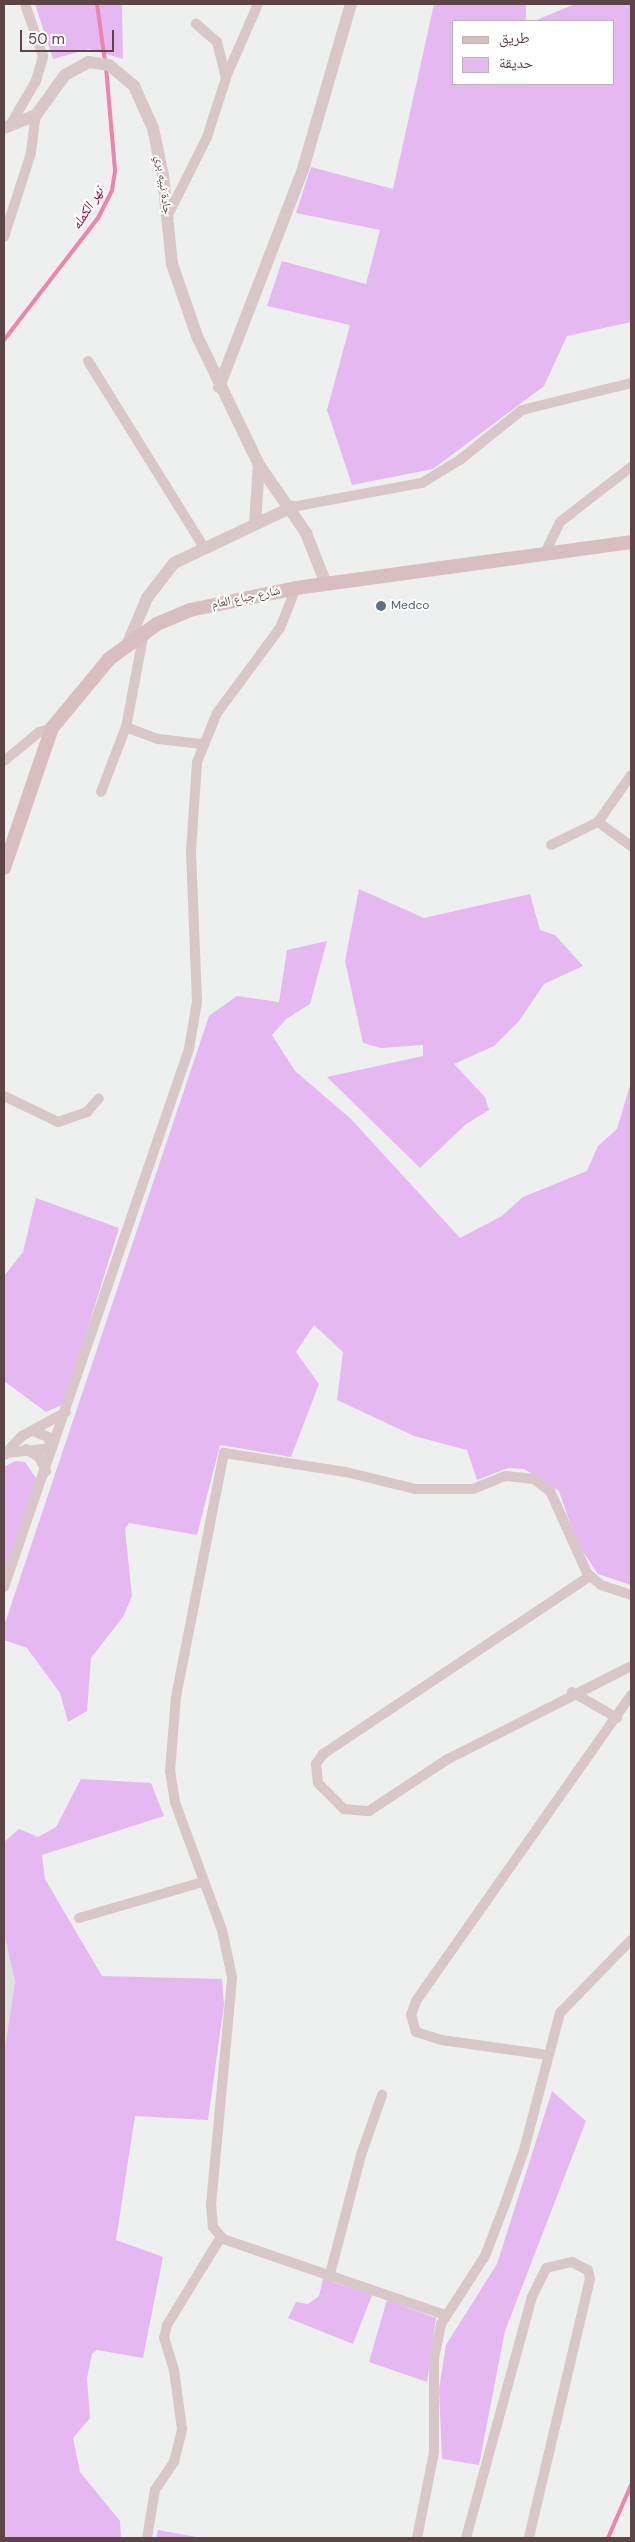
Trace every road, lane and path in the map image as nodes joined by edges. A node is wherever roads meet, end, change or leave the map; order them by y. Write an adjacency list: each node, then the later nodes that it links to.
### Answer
1 (24, 4): 7 (street)
2 (258, 4): 5 (street)
3 (351, 4): 13 (street)
4 (196, 24): 5 (street)
5 (226, 78): 9 (street)
6 (36, 115): 7 (street); 8 (street); 9 (street, جادة نبيه بري)
7 (6, 127)
8 (7, 214): 10 (street)
9 (168, 215): 13 (street, جادة نبيه بري)
10 (4, 237)
11 (88, 361): 19 (street)
12 (631, 383): 16 (street)
13 (219, 387): 14 (street, جادة نبيه بري)
14 (259, 465): 16 (street, جادة نبيه بري); 17 (street)
15 (631, 467): 20 (street)
16 (292, 507): 17 (street); 21 (street, جادة نبيه بري)
17 (255, 522): 19 (street)
18 (631, 542): 20 (main road, شارع جباع العام)
19 (203, 546): 24 (street)
20 (544, 555): 21 (main road, شارع جباع العام)
21 (326, 584): 22 (main road, شارع جباع العام)
22 (296, 588): 23 (main road, شارع جباع العام); 27 (street)
23 (144, 632): 24 (main road, شارع جباع العام); 26 (street)
24 (128, 643): 25 (main road, شارع جباع العام)
25 (52, 728): 28 (street); 34 (main road, شارع جباع العام)
26 (126, 728): 27 (street); 30 (street)
27 (202, 744): 37 (street)
28 (4, 761)
29 (631, 775): 31 (street)
30 (101, 792)
31 (598, 822): 32 (street); 33 (street)
32 (551, 845)
33 (631, 846)
34 (4, 868)
35 (4, 1096): 36 (street)
36 (99, 1098)
37 (66, 1412): 38 (street); 39 (street)
38 (33, 1431): 39 (street); 41 (street)
39 (52, 1448): 40 (street); 42 (street)
40 (26, 1449): 41 (street); 42 (street)
41 (5, 1454)
42 (46, 1471): 44 (street)
43 (590, 1576): 45 (street); 47 (street); 50 (street)
44 (4, 1587)
45 (631, 1595)
46 (631, 1666): 47 (street)
47 (572, 1692): 49 (street)
48 (631, 1695): 49 (street)
49 (617, 1718): 53 (street)
50 (203, 1882): 51 (street); 55 (street)
51 (79, 1918)
52 (631, 1940): 53 (street)
53 (548, 2054): 57 (street)
54 (382, 2094): 56 (street)
55 (221, 2237): 56 (street); 58 (street)
56 (329, 2278): 57 (street)
57 (446, 2315): 59 (street)
58 (147, 2538)
59 (417, 2538)
60 (466, 2538): 61 (street)
61 (529, 2538)

